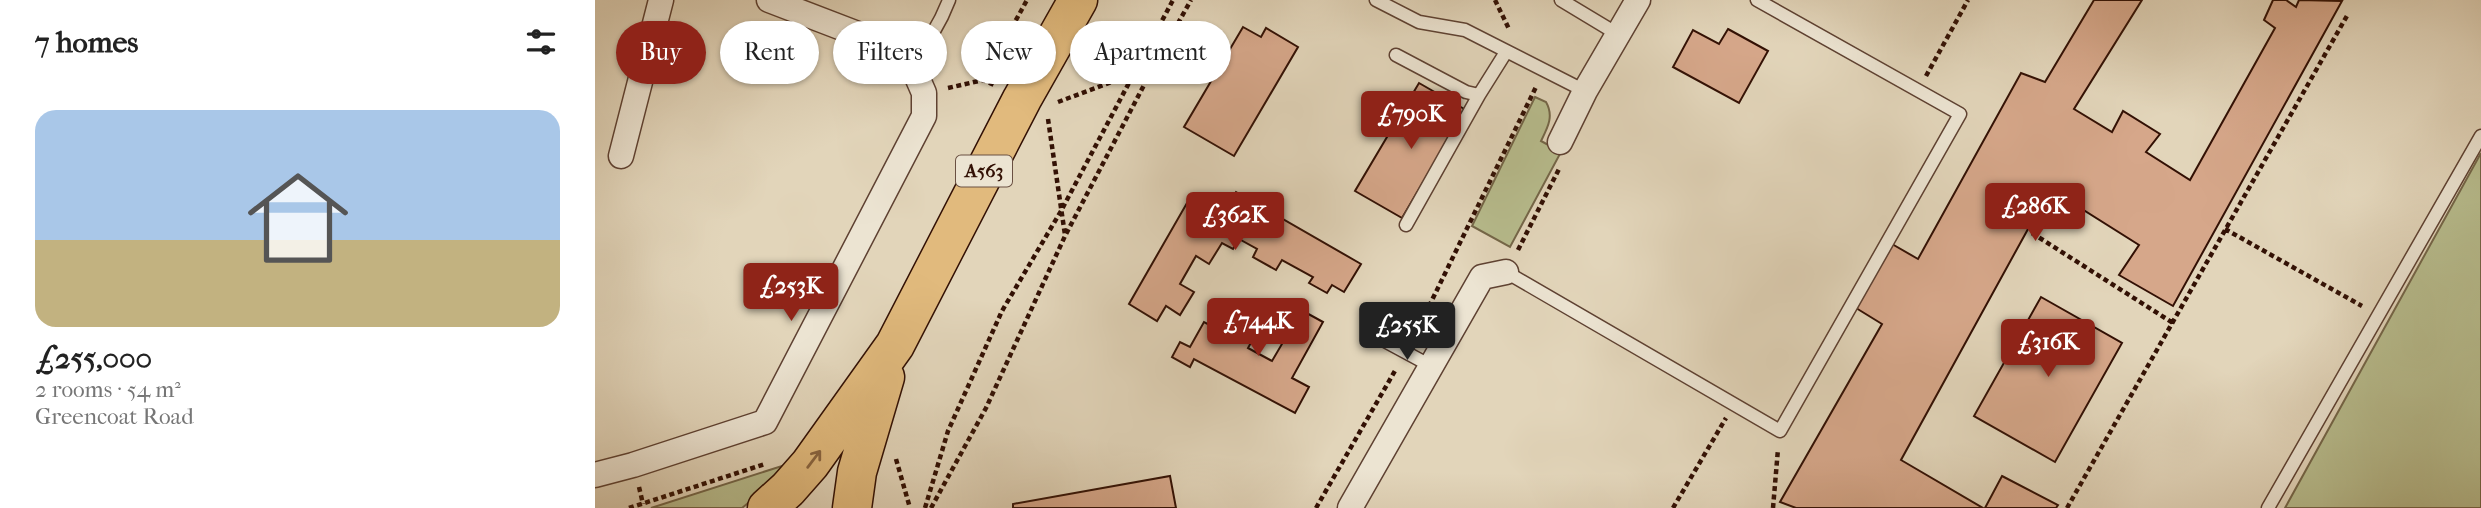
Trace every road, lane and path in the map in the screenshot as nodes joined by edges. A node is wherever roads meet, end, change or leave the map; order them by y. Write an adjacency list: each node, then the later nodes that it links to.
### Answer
1 (661, 0): 32 (street)
2 (769, 0): 18 (street)
3 (949, 0): 14 (lane)
4 (1027, 0): 15 (path)
5 (1078, 0): 42 (highway, A563)
6 (1173, 0): 16 (path)
7 (1191, 0): 17 (path)
8 (1376, 0): 20 (lane)
9 (1561, 0): 19 (lane)
10 (1638, 0): 19 (street)
11 (1758, 0): 27 (lane)
12 (1968, 0): 27 (path)
13 (2348, 14): 35 (path)
14 (941, 21)
15 (1015, 21)
16 (1161, 21)
17 (1179, 21)
18 (833, 25)
19 (1619, 35): 28 (street)
20 (1506, 52): 22 (lane); 29 (lane)
21 (1396, 55): 29 (lane)
22 (1544, 72): 28 (lane); 43 (path)
23 (920, 84): 49 (street)
24 (1106, 84): 33 (path)
25 (1127, 84): 33 (path)
26 (1145, 84): 37 (path)
27 (1918, 90): 46 (lane)
28 (1585, 92): 31 (street)
29 (1479, 95): 34 (lane)
30 (2481, 136): 60 (lane)
31 (1560, 142): 38 (path)
32 (621, 156)
33 (1061, 211): 37 (path); 53 (path)
34 (1406, 225)
35 (2225, 229): 39 (path); 40 (path)
36 (2032, 233): 40 (path)
37 (1065, 236): 54 (path)
38 (1506, 272): 44 (street); 45 (lane)
39 (2371, 312)
40 (2173, 323): 59 (path)
41 (1368, 332): 43 (lane)
42 (895, 345): 51 (highway, A563, one-way to 42); 52 (highway, A563)
43 (1406, 352): 44 (lane); 55 (path)
44 (1431, 366): 56 (street)
45 (1734, 405): 46 (lane); 57 (path)
46 (1780, 431): 58 (path)
47 (771, 462): 49 (path)
48 (595, 475): 49 (street)
49 (638, 485): 50 (path)
50 (629, 508)
51 (767, 508)
52 (852, 508)
53 (925, 508)
54 (931, 508)
55 (1316, 508)
56 (1350, 508)
57 (1673, 508)
58 (1773, 508)
59 (2067, 508)
60 (2268, 508)

